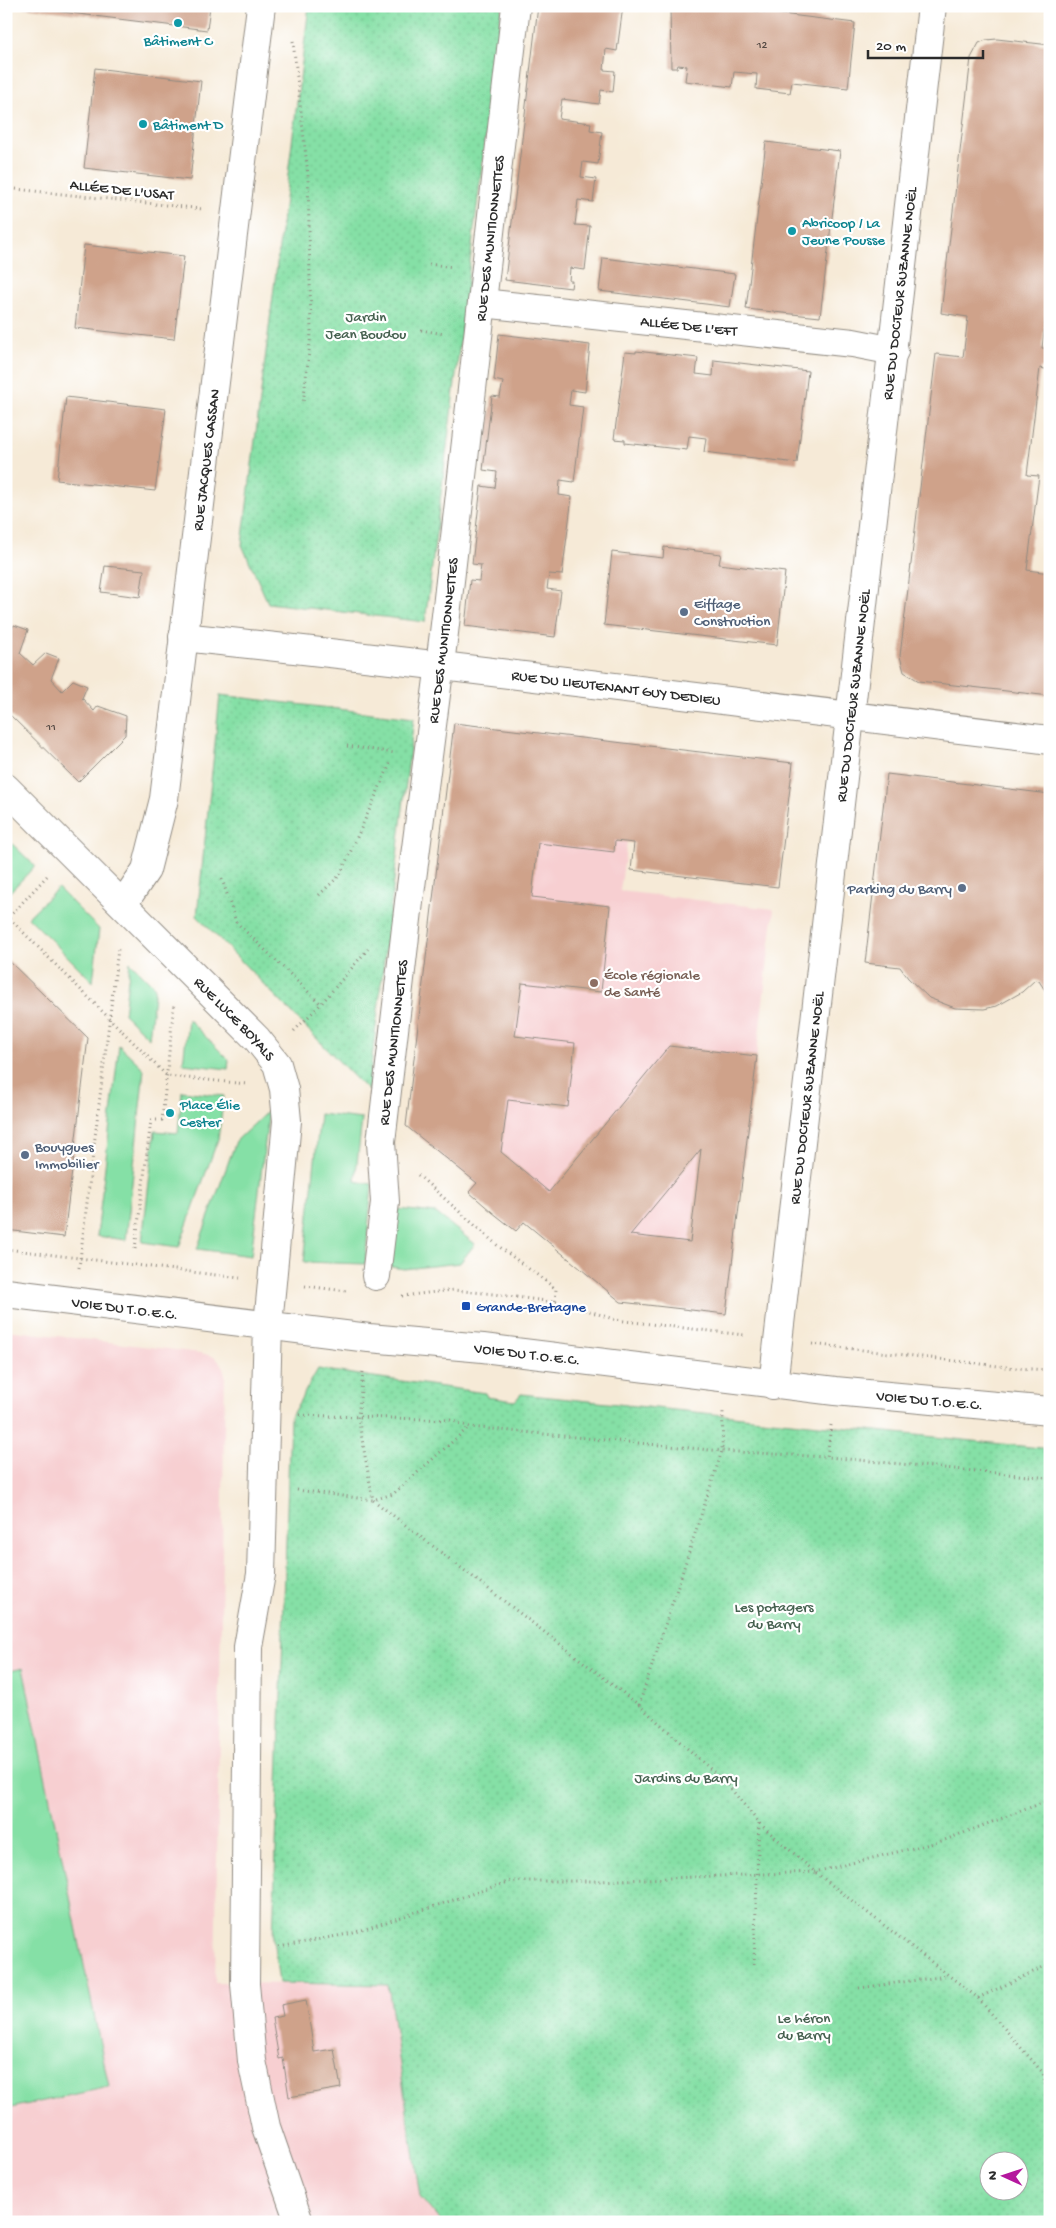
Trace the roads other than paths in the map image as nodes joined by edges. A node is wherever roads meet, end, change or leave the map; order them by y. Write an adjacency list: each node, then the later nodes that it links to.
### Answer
1 (261, 6): 6 (street, RUE JACQUES CASSAN)
2 (516, 6): 4 (street, RUE DES MUNITIONNETTES)
3 (932, 6): 5 (street, RUE DU DOCTEUR SUZANNE NOËL)
4 (482, 303): 5 (street, ALLÉE DE L'EFT); 7 (street, RUE DES MUNITIONNETTES)
5 (894, 351): 8 (street, RUE DU DOCTEUR SUZANNE NOËL)
6 (183, 637): 7 (street, RUE DU LIEUTENANT GUY DEDIEU); 11 (street, RUE JACQUES CASSAN)
7 (440, 665): 8 (street, RUE DU LIEUTENANT GUY DEDIEU); 12 (street, RUE DES MUNITIONNETTES)
8 (850, 717): 9 (street, RUE DU LIEUTENANT GUY DEDIEU); 15 (street, RUE DU DOCTEUR SUZANNE NOËL)
9 (1050, 740)
10 (6, 788): 11 (street, RUE LUCE BOYALS)
11 (123, 904): 14 (street, RUE LUCE BOYALS)
12 (365, 1284)
13 (6, 1293): 14 (street, VOIE DU T.O.E.C.)
14 (268, 1325): 15 (street, VOIE DU T.O.E.C.); 17 (street, RUE LUCE BOYALS)
15 (773, 1384): 16 (street, VOIE DU T.O.E.C.)
16 (1050, 1411)
17 (299, 2222)

